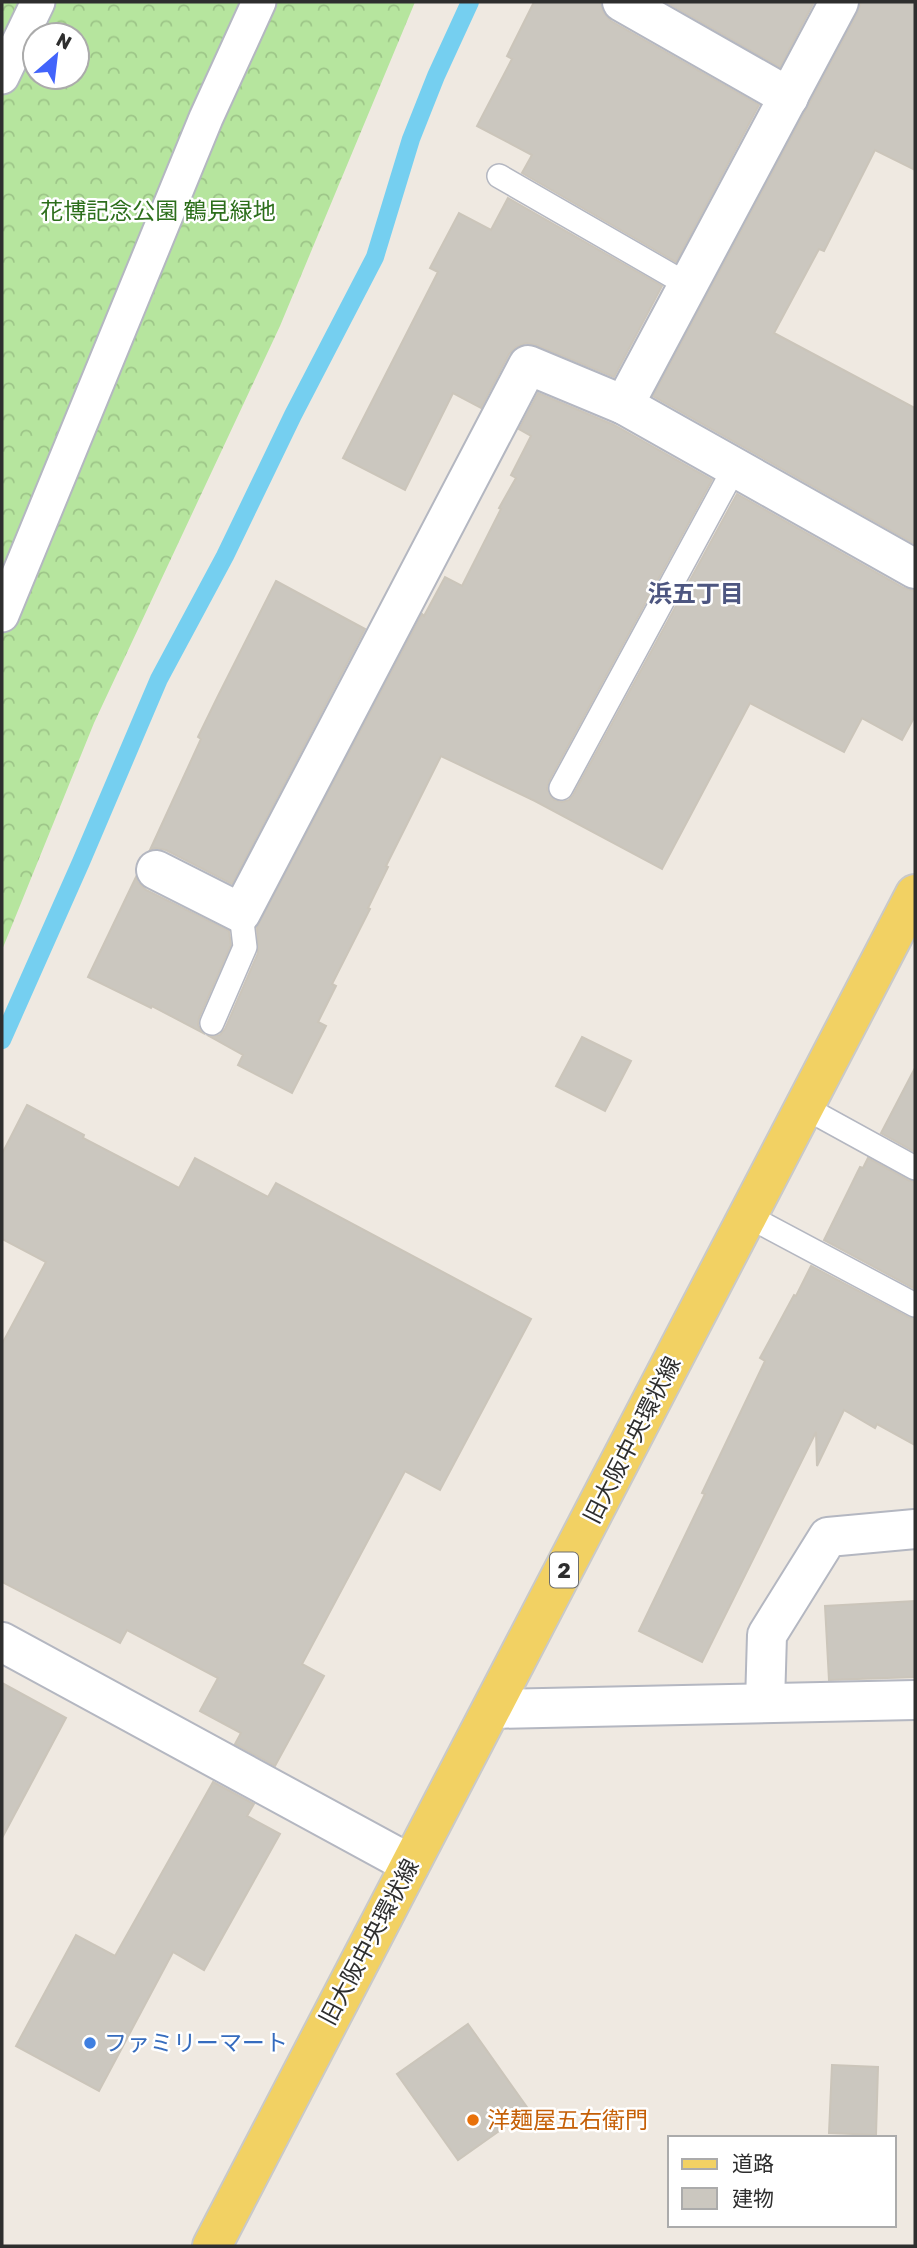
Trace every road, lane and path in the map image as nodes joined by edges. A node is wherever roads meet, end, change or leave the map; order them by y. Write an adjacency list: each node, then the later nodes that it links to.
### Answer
1 (38, 2): 5 (street)
2 (259, 2): 12 (street)
3 (622, 2): 6 (street)
4 (839, 2): 6 (street)
5 (2, 77)
6 (789, 97): 8 (street)
7 (499, 176): 8 (lane)
8 (688, 285): 9 (street)
9 (624, 405): 10 (street); 16 (street)
10 (735, 467): 11 (street); 13 (lane)
11 (915, 569)
12 (2, 615)
13 (561, 788)
14 (156, 870): 16 (street)
15 (915, 894): 18 (main road, 旧大阪中央環状線 / 2)
16 (241, 913): 17 (lane)
17 (212, 1023)
18 (804, 1107): 19 (lane); 20 (main road, 旧大阪中央環状線 / 2)
19 (915, 1168)
20 (748, 1216): 21 (lane); 26 (main road, 旧大阪中央環状線 / 2)
21 (915, 1305)
22 (915, 1529): 25 (street)
23 (2, 1642): 27 (street)
24 (915, 1700): 25 (street)
25 (765, 1703): 26 (street)
26 (492, 1709): 27 (main road, 旧大阪中央環状線 / 2)
27 (410, 1864): 28 (main road, 旧大阪中央環状線 / 2)
28 (212, 2246)

